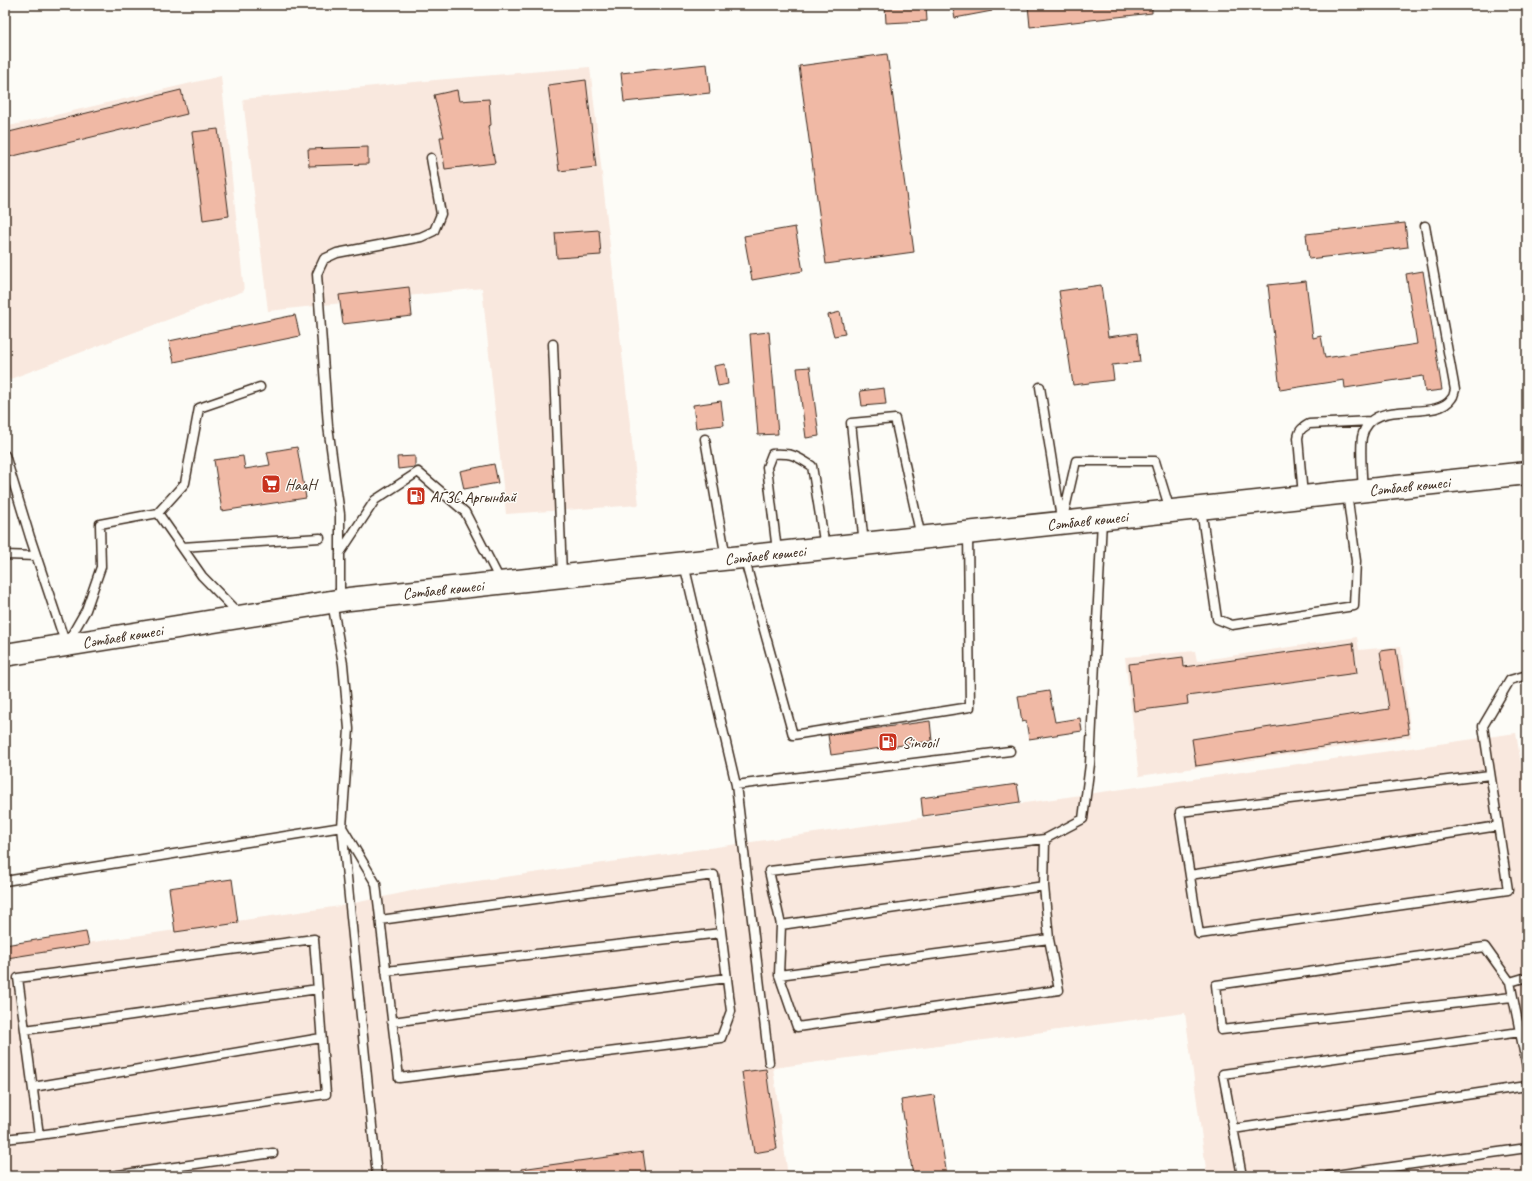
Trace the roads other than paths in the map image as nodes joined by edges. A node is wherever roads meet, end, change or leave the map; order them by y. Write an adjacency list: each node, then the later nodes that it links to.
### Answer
1 (431, 158): 23 (lane)
2 (1425, 226): 6 (lane)
3 (552, 344): 29 (lane)
4 (260, 387): 14 (lane)
5 (1040, 387): 16 (lane)
6 (1371, 421): 10 (lane); 11 (lane)
7 (705, 439): 27 (lane)
8 (5, 455): 26 (lane)
9 (1527, 473): 10 (main road, Сәтбаев көшесі)
10 (1355, 492): 11 (main road, Сәтбаев көшесі); 12 (lane)
11 (1303, 497): 12 (main road, Сәтбаев көшесі)
12 (1201, 508): 13 (main road, Сәтбаев көшесі)
13 (1170, 511): 15 (main road, Сәтбаев көшесі); 16 (lane)
14 (158, 513): 21 (lane); 33 (lane)
15 (1102, 519): 16 (main road, Сәтбаев көшесі); 41 (lane)
16 (1062, 523): 17 (main road, Сәтбаев көшесі)
17 (968, 533): 19 (main road, Сәтбаев көшесі); 27 (lane)
18 (320, 538): 21 (lane)
19 (921, 538): 20 (main road, Сәтбаев көшесі); 20 (lane)
20 (864, 544): 22 (main road, Сәтбаев көшесі)
21 (182, 547): 32 (lane)
22 (825, 548): 24 (main road, Сәтбаев көшесі); 24 (lane)
23 (340, 553): 30 (lane); 31 (lane)
24 (778, 553): 27 (main road, Сәтбаев көшесі)
25 (5, 555): 26 (lane)
26 (36, 556): 33 (lane)
27 (735, 558): 28 (main road, Сәтбаев көшесі)
28 (684, 563): 29 (main road, Сәтбаев көшесі); 38 (lane)
29 (562, 576): 30 (main road, Сәтбаев көшесі)
30 (502, 582): 31 (main road, Сәтбаев көшесі)
31 (336, 601): 32 (main road, Сәтбаев көшесі); 40 (lane)
32 (242, 616): 33 (main road, Сәтбаев көшесі)
33 (66, 645): 34 (main road, Сәтбаев көшесі)
34 (5, 655)
35 (1527, 675): 37 (lane)
36 (1010, 751): 38 (lane)
37 (1490, 775): 39 (lane); 42 (lane)
38 (736, 785): 60 (lane)
39 (1498, 826): 42 (lane); 42 (lane)
40 (342, 827): 43 (lane); 45 (lane); 70 (lane)
41 (1045, 839): 44 (lane); 46 (lane)
42 (1190, 875)
43 (5, 881)
44 (1044, 886): 46 (lane); 48 (lane)
45 (380, 920): 47 (lane); 49 (lane)
46 (781, 925): 50 (lane)
47 (721, 933): 49 (lane); 52 (lane)
48 (1049, 938): 50 (lane); 50 (lane)
49 (386, 971): 56 (lane)
50 (779, 975)
51 (1527, 977): 53 (lane)
52 (727, 978): 56 (lane); 56 (lane)
53 (1510, 982): 55 (lane); 55 (lane)
54 (318, 989): 57 (lane); 57 (lane); 59 (lane)
55 (1512, 997): 58 (lane)
56 (392, 1022)
57 (25, 1030): 63 (lane)
58 (1520, 1032): 61 (lane); 64 (lane)
59 (322, 1038): 63 (lane); 65 (lane)
60 (769, 1062)
61 (1527, 1067)
62 (1527, 1086): 64 (lane)
63 (33, 1087): 65 (lane)
64 (1233, 1129): 71 (lane)
65 (39, 1135): 66 (lane)
66 (5, 1138)
67 (1527, 1148): 72 (lane)
68 (273, 1153): 69 (lane)
69 (111, 1176)
70 (377, 1176)
71 (1242, 1176)
72 (1328, 1176)

